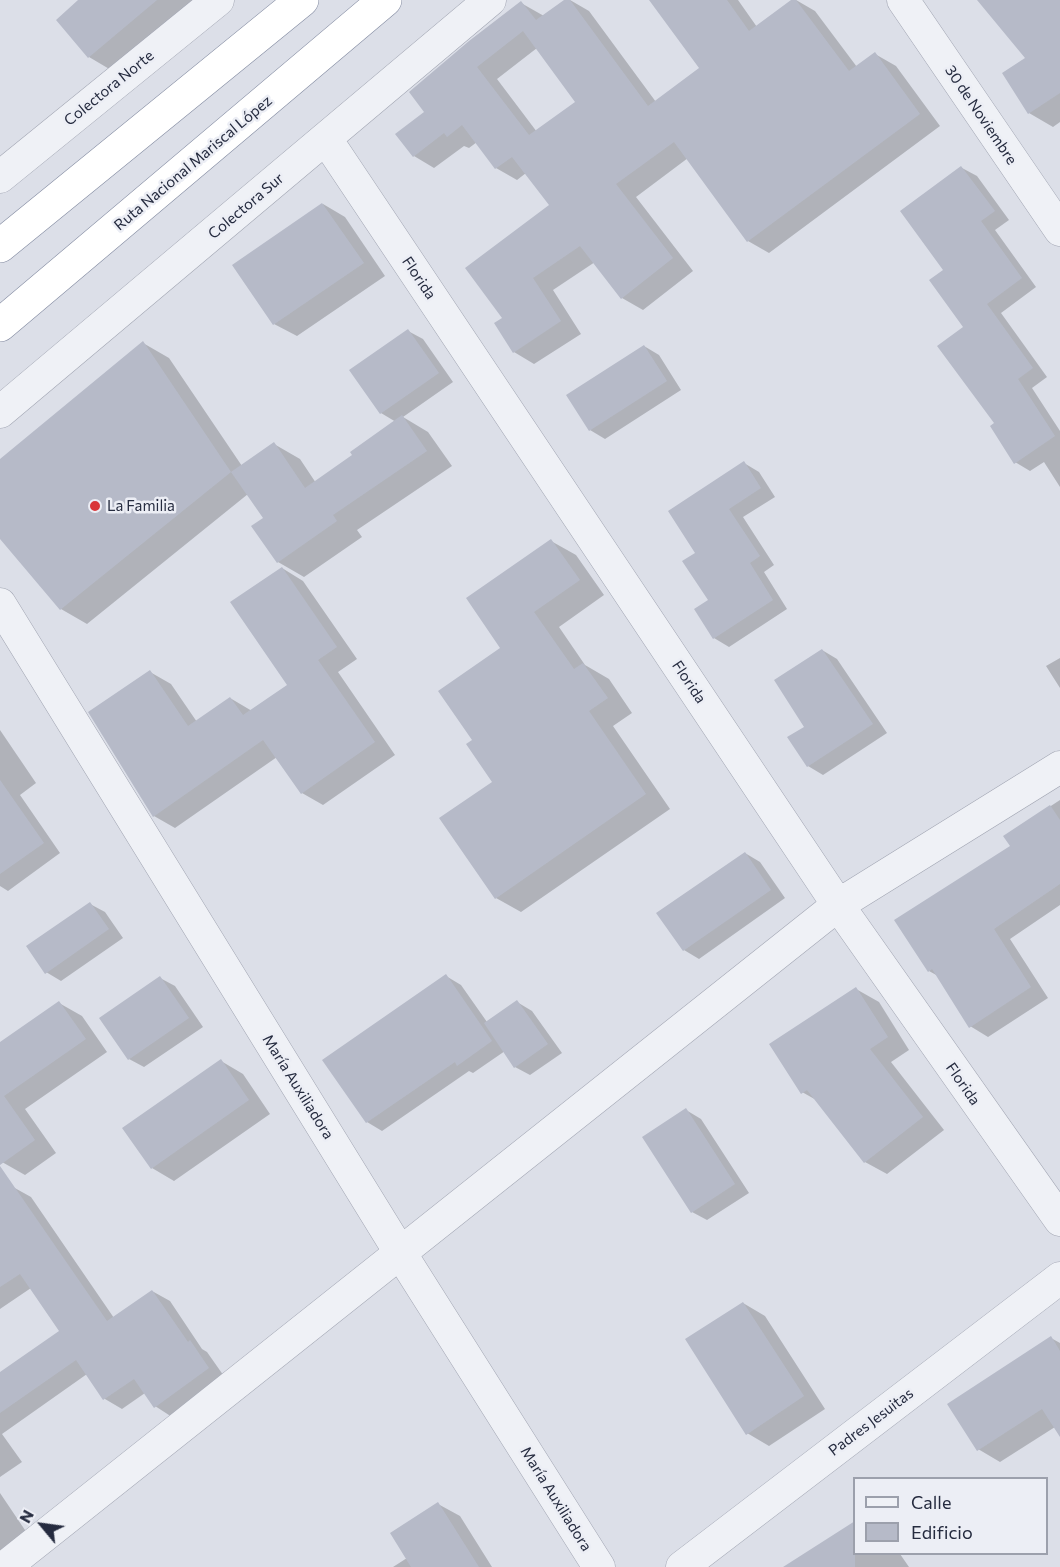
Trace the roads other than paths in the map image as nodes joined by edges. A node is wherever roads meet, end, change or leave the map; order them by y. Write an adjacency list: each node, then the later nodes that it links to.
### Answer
1 (218, 0): 7 (street, Colectora Norte)
2 (302, 0): 9 (highway)
3 (385, 0): 10 (highway, Ruta Nacional Mariscal López)
4 (490, 0): 6 (street, Colectora Sur)
5 (903, 0): 8 (street, 30 de Noviembre)
6 (326, 139): 11 (street, Colectora Sur); 14 (street, Florida)
7 (0, 177)
8 (1060, 230)
9 (0, 246)
10 (0, 325)
11 (0, 412)
12 (0, 604): 16 (street, María Auxiliadora)
13 (1060, 768): 14 (street)
14 (838, 905): 15 (street, Florida); 16 (street)
15 (1060, 1220)
16 (401, 1254): 18 (street); 19 (street, María Auxiliadora)
17 (1060, 1278): 20 (street, Padres Jesuitas)
18 (5, 1567)
19 (599, 1567)
20 (682, 1567)

